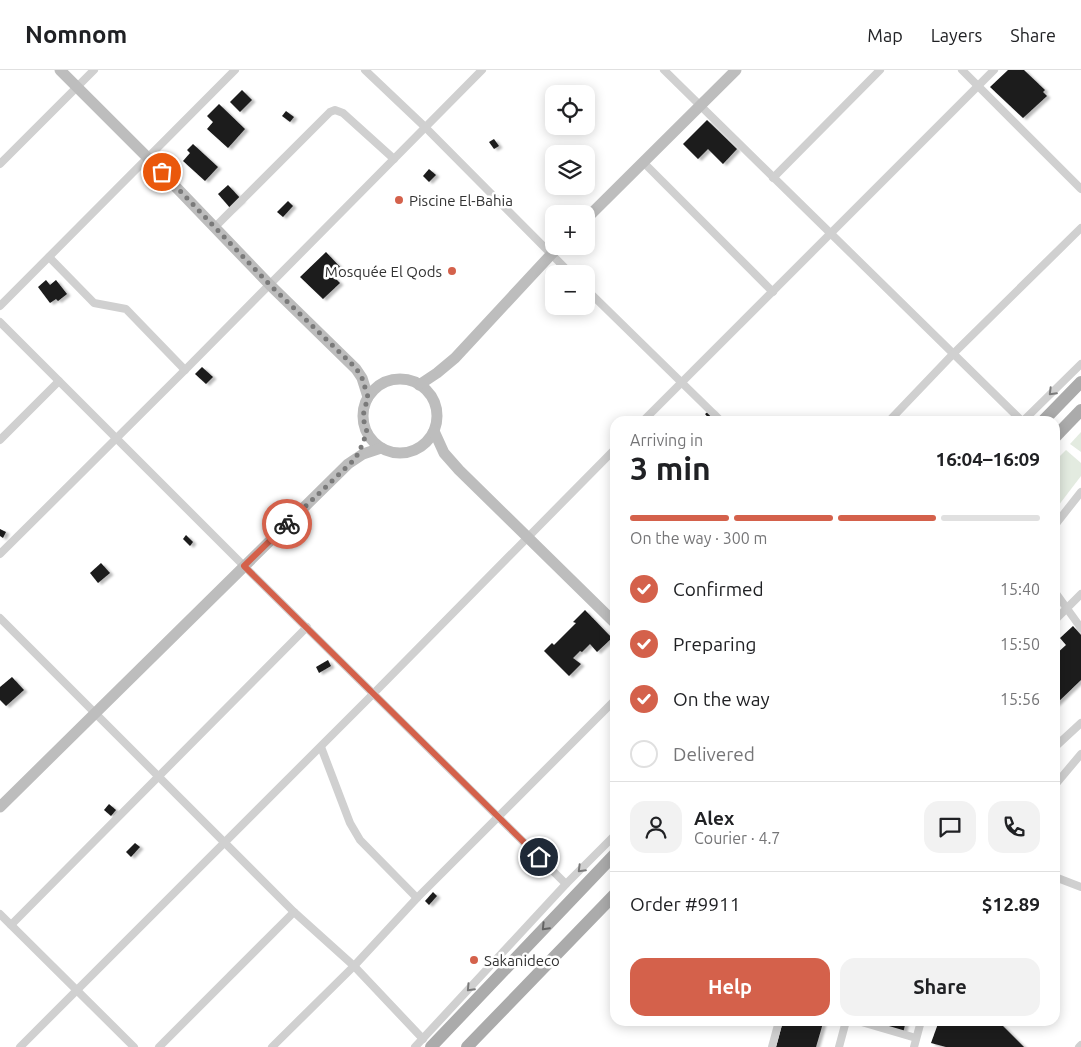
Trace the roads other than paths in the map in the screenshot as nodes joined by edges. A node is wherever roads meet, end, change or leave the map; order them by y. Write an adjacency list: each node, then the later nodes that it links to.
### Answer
1 (60, 70): 11 (street)
2 (94, 70): 11 (street)
3 (235, 70): 15 (street)
4 (365, 70): 14 (street)
5 (482, 70): 14 (street)
6 (664, 70): 13 (street)
7 (736, 70): 13 (street)
8 (880, 70): 19 (street)
9 (962, 70): 12 (street)
10 (994, 70): 12 (street)
11 (77, 86): 15 (street); 18 (street)
12 (978, 86): 20 (street); 24 (street)
13 (700, 106): 17 (street); 19 (street)
14 (425, 127): 16 (street); 25 (street)
15 (148, 158): 22 (street); 27 (street)
16 (394, 159): 22 (street); 28 (street)
17 (643, 162): 21 (street); 29 (street)
18 (0, 164)
19 (774, 178): 24 (street)
20 (1081, 189)
21 (595, 210)
22 (214, 227): 28 (street)
23 (1081, 228): 33 (street)
24 (831, 234): 29 (street); 33 (street)
25 (545, 241)
26 (550, 255): 35 (street)
27 (49, 257): 31 (street); 36 (street)
28 (270, 285): 36 (street); 37 (street)
29 (773, 292): 39 (street)
30 (595, 298): 39 (street)
31 (0, 306)
32 (0, 322): 38 (street)
33 (954, 353): 48 (street); 49 (street)
34 (1081, 364): 50 (street, one-way to 50)
35 (446, 366): 42 (street); 43 (street)
36 (185, 370): 55 (street)
37 (359, 373): 41 (street); 44 (street)
38 (59, 380): 55 (street); 56 (street)
39 (682, 382): 46 (street); 47 (street)
40 (1081, 382): 51 (main road)
41 (384, 383): 42 (street); 44 (street)
42 (420, 384): 43 (street)
43 (432, 396): 52 (street)
44 (368, 397): 53 (street)
45 (1081, 410): 54 (main road)
46 (648, 416)
47 (715, 416)
48 (894, 416)
49 (1017, 416)
50 (1027, 416)
51 (1048, 416)
52 (434, 431): 57 (street); 59 (street)
53 (367, 432): 58 (street); 61 (street)
54 (1060, 432)
55 (116, 439): 65 (street); 66 (street)
56 (0, 440)
57 (421, 447): 58 (street); 59 (street)
58 (381, 448): 61 (street)
59 (444, 453): 64 (street)
60 (610, 455): 64 (street)
61 (355, 459): 66 (street)
62 (1081, 492): 63 (street)
63 (1060, 519)
64 (529, 537): 72 (street); 75 (street)
65 (0, 554)
66 (244, 566): 73 (street); 77 (street)
67 (1081, 594): 69 (street)
68 (1060, 598): 69 (street)
69 (1067, 607): 70 (street); 74 (street)
70 (1060, 615)
71 (0, 618): 77 (street)
72 (610, 618)
73 (306, 627): 75 (street); 82 (street)
74 (1081, 628)
75 (374, 693): 80 (street); 85 (street)
76 (610, 705): 85 (street)
77 (95, 713): 82 (street); 84 (street)
78 (1081, 723): 79 (street)
79 (1060, 742)
80 (321, 747): 87 (street); 92 (street)
81 (1081, 754): 83 (street)
82 (159, 776): 87 (street); 96 (street)
83 (1060, 779)
84 (0, 807)
85 (498, 817): 90 (street); 92 (street)
86 (610, 840): 90 (street, one-way to 90)
87 (225, 842): 94 (street); 98 (street)
88 (610, 859): 104 (main road, one-way to 104)
89 (1060, 879): 91 (street)
90 (566, 884): 104 (street, one-way to 104)
91 (1081, 887)
92 (417, 898): 97 (street)
93 (610, 899): 110 (main road)
94 (294, 912): 97 (street); 107 (street)
95 (0, 914): 96 (street)
96 (11, 925): 98 (street)
97 (354, 966): 104 (street); 108 (street)
98 (77, 989): 105 (street); 106 (street)
99 (778, 1026): 111 (street)
100 (845, 1026): 112 (street)
101 (875, 1026): 103 (street)
102 (920, 1026): 103 (street)
103 (916, 1038): 113 (street)
104 (427, 1043): 109 (street)
105 (20, 1047)
106 (134, 1047)
107 (159, 1047)
108 (272, 1047)
109 (415, 1047)
110 (467, 1047)
111 (772, 1047)
112 (839, 1047)
113 (914, 1047)

